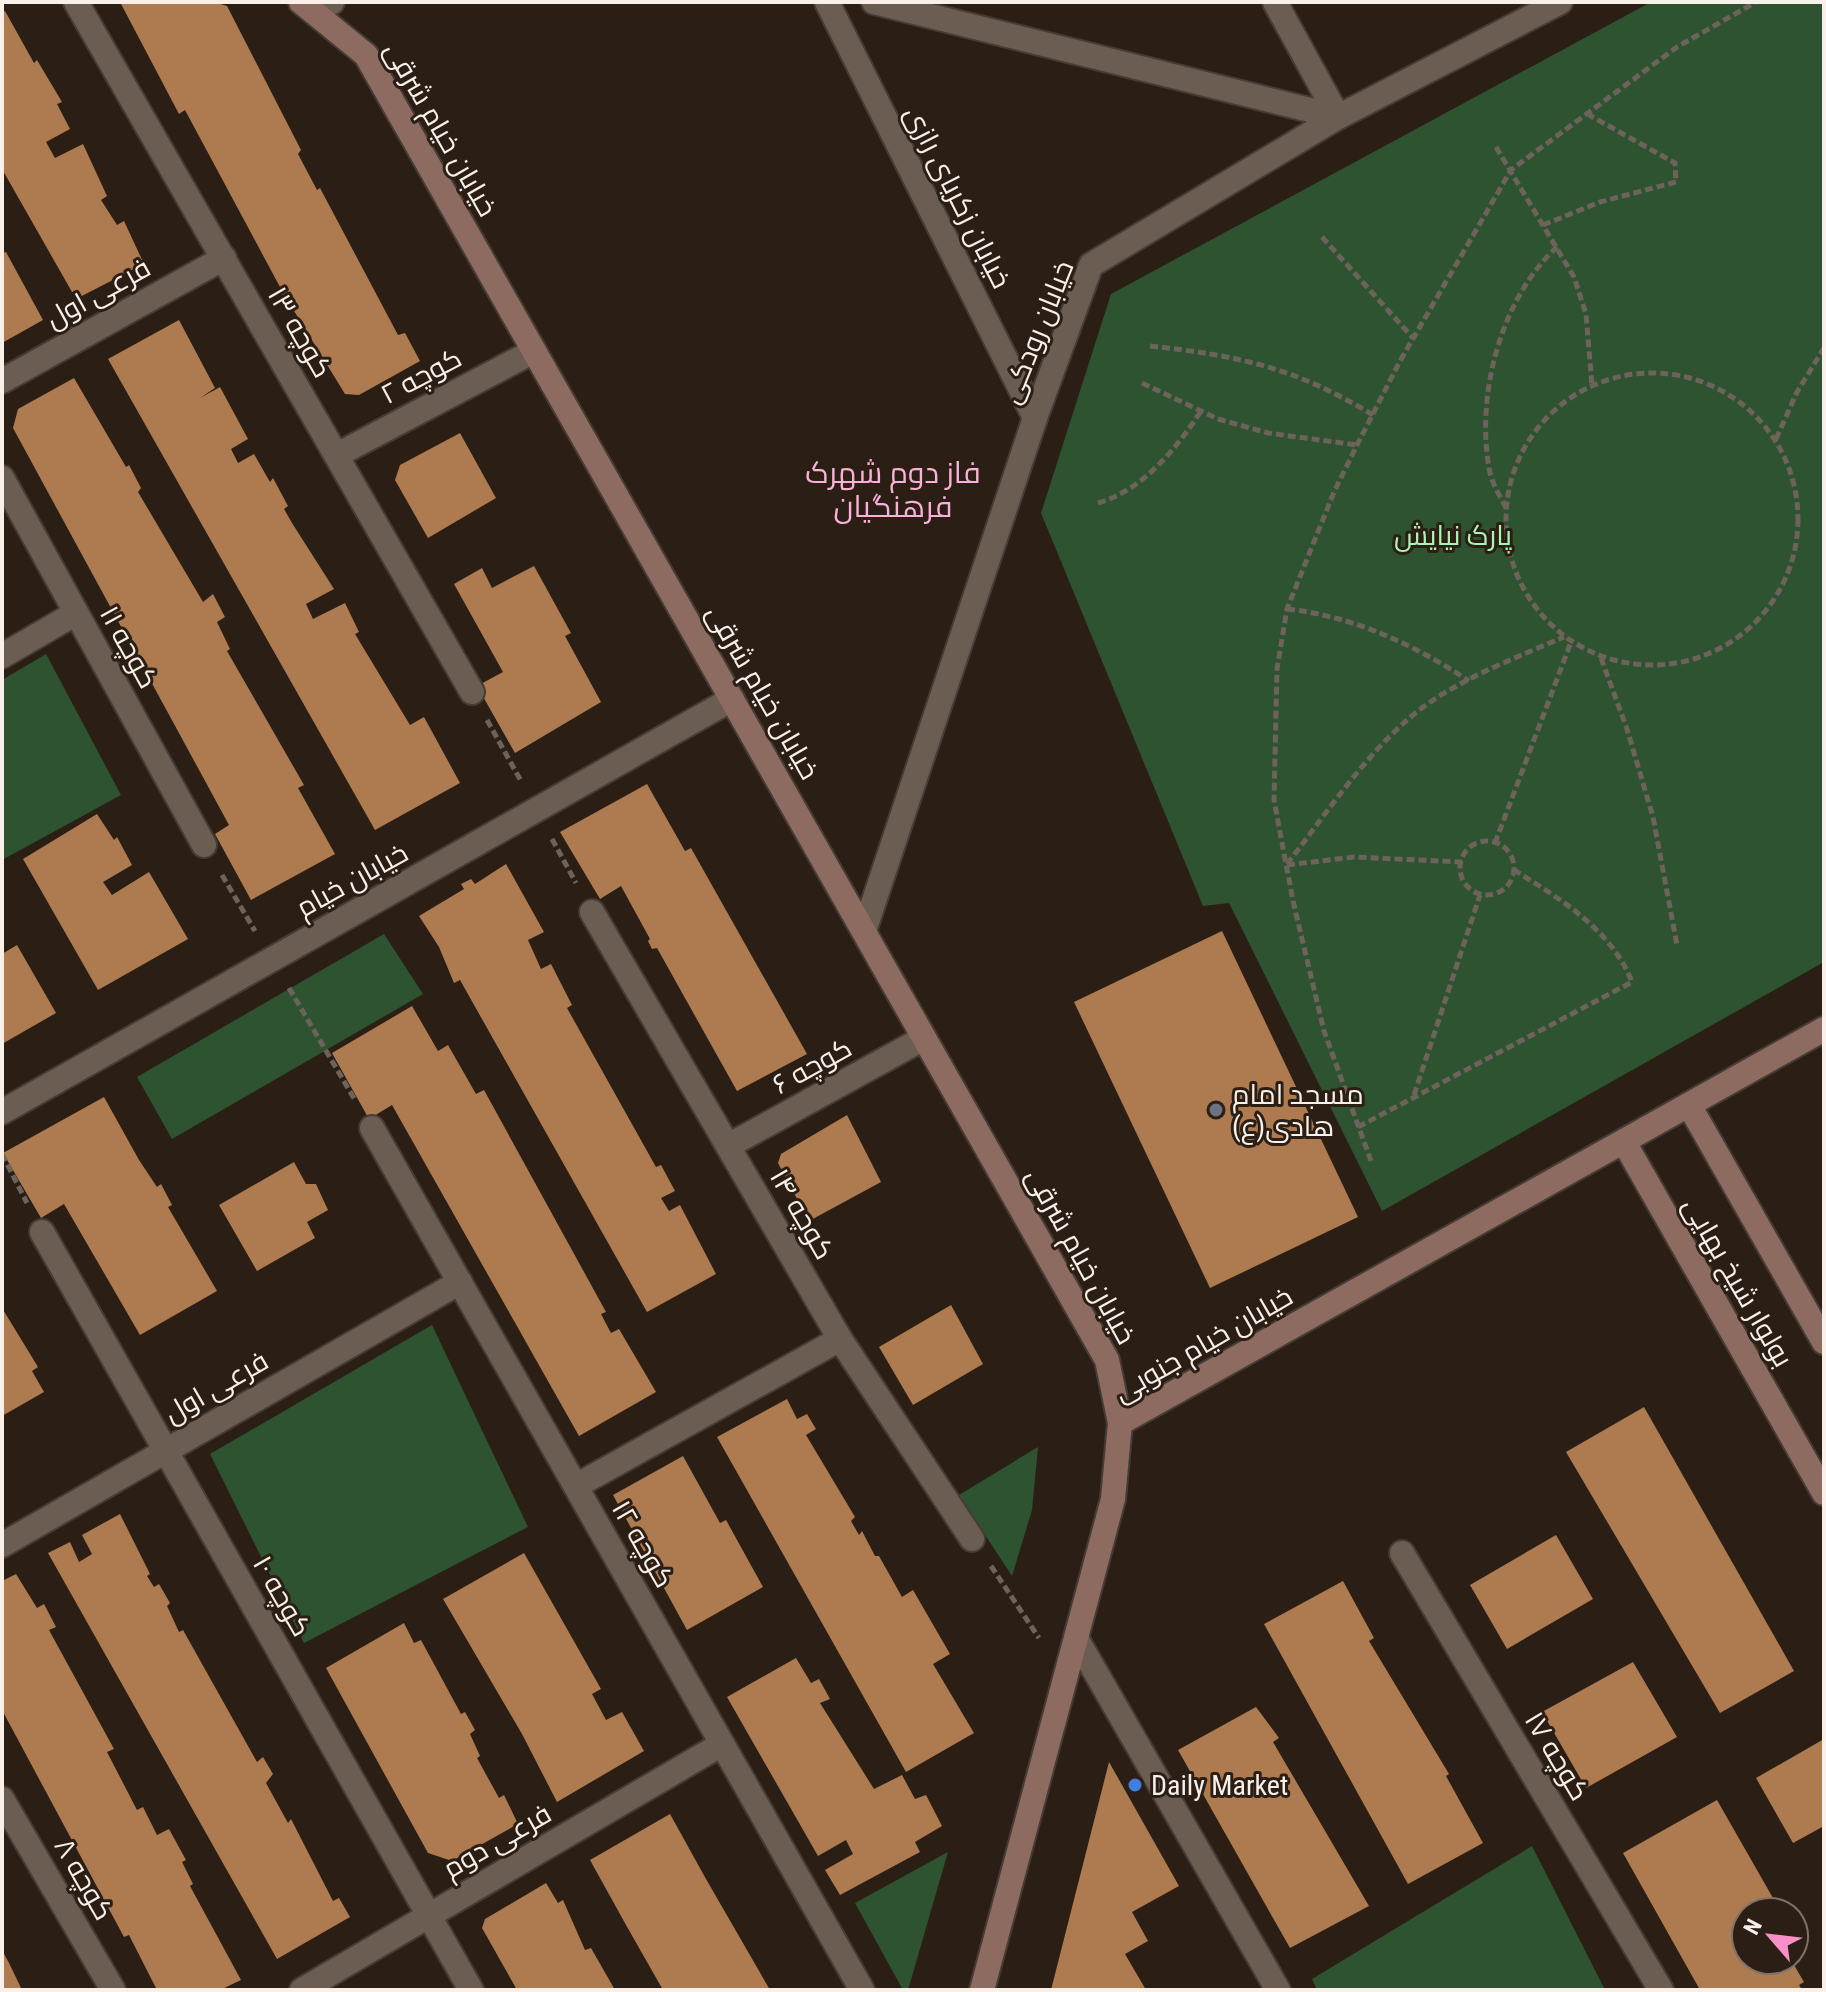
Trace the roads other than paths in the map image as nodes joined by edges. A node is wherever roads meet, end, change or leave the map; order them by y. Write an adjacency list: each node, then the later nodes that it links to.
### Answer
1 (76, 2): 8 (street, کوچه ۱۳)
2 (827, 2): 11 (street, خیابان زکریای رازی)
3 (874, 2): 7 (street)
4 (1275, 2): 7 (street)
5 (1560, 2): 7 (street, خیابان رودکی)
6 (317, 5): 9 (street, خیابان خیام شرقی)
7 (1338, 117): 11 (street, خیابان رودکی)
8 (224, 258): 10 (street, فرعی اول); 12 (street, کوچه ۱۳)
9 (534, 351): 12 (street, کوچه ۲); 17 (street, خیابان خیام شرقی)
10 (2, 381)
11 (1035, 418): 20 (street, خیابان رودکی)
12 (337, 455): 16 (street, کوچه ۱۳)
13 (2, 478): 14 (street, کوچه ۱۱)
14 (76, 613): 15 (street); 18 (street, کوچه ۱۱)
15 (2, 656)
16 (472, 692)
17 (732, 699): 20 (street, خیابان خیام شرقی); 24 (street, خیابان خیام)
18 (204, 845)
19 (592, 912): 27 (street, کوچه ۱۴)
20 (865, 928): 22 (street, خیابان خیام شرقی)
21 (1824, 1029): 23 (street, خیابان خیام جنوبی)
22 (924, 1038): 27 (street, کوچه ۶); 32 (street, خیابان خیام شرقی)
23 (1689, 1105): 26 (street, خیابان خیام جنوبی); 31 (street, بولوار شیخ بهایی)
24 (2, 1112)
25 (372, 1128): 29 (street, کوچه ۱۲)
26 (1624, 1142): 32 (street, خیابان خیام جنوبی); 35 (street, بولوار شیخ بهایی)
27 (728, 1146): 30 (street, کوچه ۱۴)
28 (42, 1232): 33 (street, کوچه ۱۰)
29 (460, 1282): 33 (street, فرعی اول); 34 (street, کوچه ۱۲)
30 (840, 1339): 34 (street); 36 (street, کوچه ۱۴)
31 (1824, 1342)
32 (1120, 1423): 39 (street, خیابان خیام جنوبی)
33 (165, 1451): 37 (street, فرعی اول); 42 (street, کوچه ۱۰)
34 (576, 1486): 40 (street, کوچه ۱۲)
35 (1824, 1493)
36 (972, 1539)
37 (2, 1545)
38 (1402, 1553): 49 (street, کوچه ۱۷)
39 (1076, 1638): 47 (street, خیابان خیام جنوبی); 48 (street)
40 (722, 1744): 42 (street, فرعی دوم); 46 (street, کوچه ۱۲)
41 (2, 1799): 43 (street, کوچه ۸)
42 (429, 1916): 44 (street, فرعی دوم); 45 (street, کوچه ۱۰)
43 (113, 1990)
44 (302, 1990)
45 (471, 1990)
46 (862, 1990)
47 (982, 1990)
48 (1278, 1990)
49 (1661, 1990)

